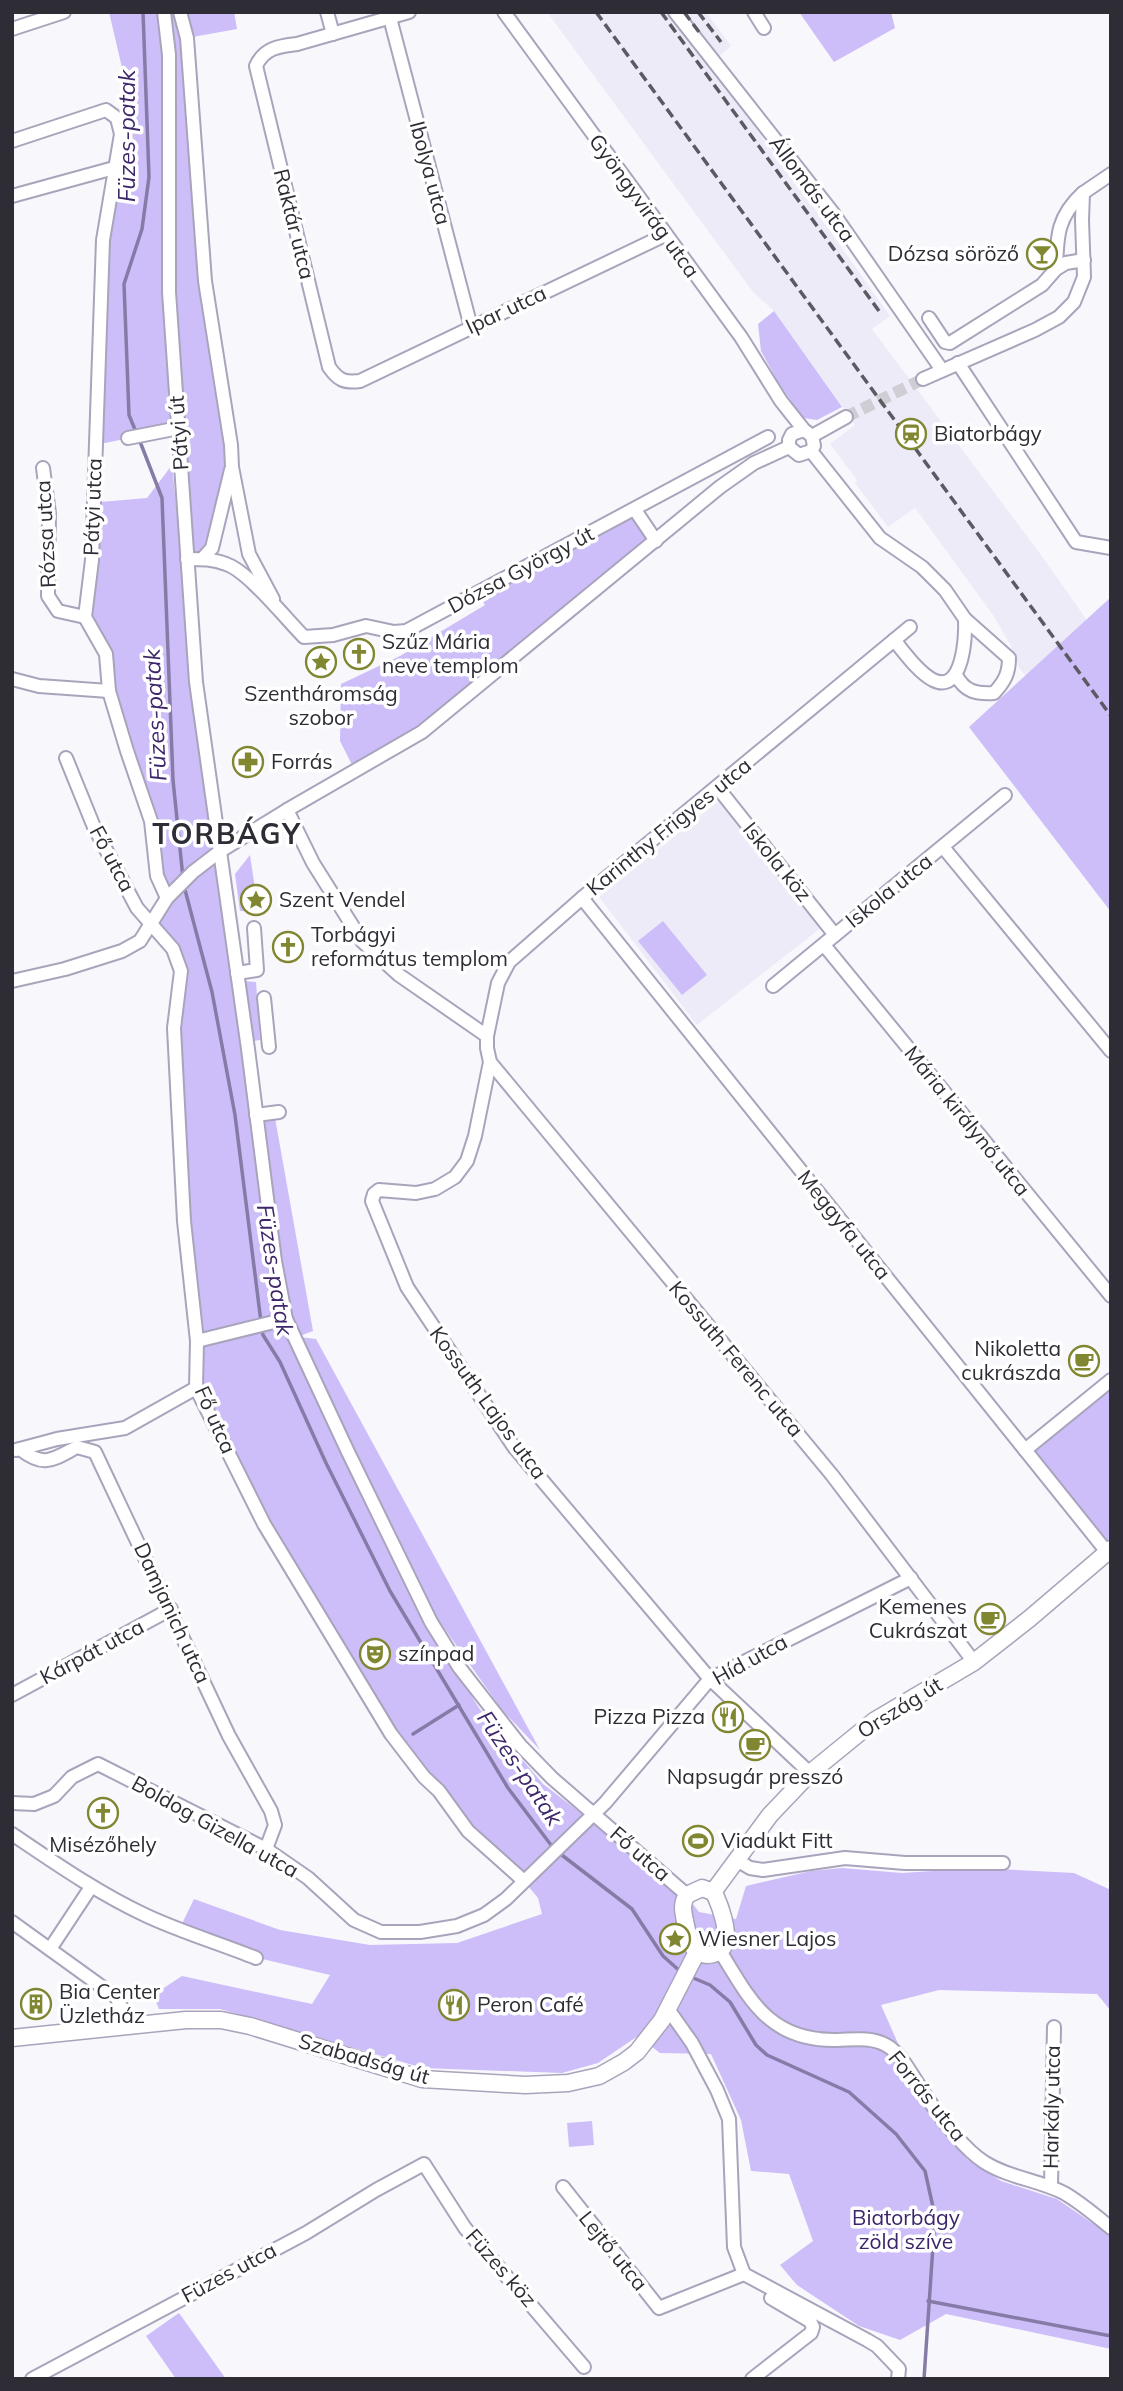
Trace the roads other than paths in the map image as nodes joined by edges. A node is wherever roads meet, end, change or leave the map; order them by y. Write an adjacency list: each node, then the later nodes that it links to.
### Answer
1 (64, 12): 11 (street)
2 (164, 12): 29 (street, Pátyi út)
3 (180, 12): 37 (street)
4 (327, 12): 12 (street)
5 (409, 12): 9 (street)
6 (504, 12): 18 (street, Gyöngyvirág utca)
7 (675, 12): 24 (street, Állomás utca)
8 (754, 12): 10 (street)
9 (390, 18): 12 (street); 22 (street, Ibolya utca)
10 (764, 28)
11 (12, 29)
12 (333, 34): 26 (street, Raktár utca)
13 (12, 141): 14 (street, Pátyi utca)
14 (114, 168): 17 (street); 45 (street, Pátyi utca)
15 (1111, 174): 16 (street)
16 (1083, 192): 19 (street); 20 (street)
17 (12, 196)
18 (665, 235): 22 (street, Ipar utca); 27 (street, Gyöngyvirág utca)
19 (1084, 260): 20 (street); 23 (street)
20 (1056, 269): 21 (street)
21 (929, 318)
22 (471, 327): 26 (street, Ipar utca)
23 (958, 363): 24 (street); 41 (street)
24 (942, 370): 25 (street)
25 (923, 379)
26 (347, 383)
27 (782, 401): 30 (street, Gyöngyvirág utca); 33 (street, Gyöngyvirág utca)
28 (846, 417): 30 (street)
29 (179, 428): 32 (street); 43 (street, Pátyi út)
30 (808, 433): 33 (street); 34 (street)
31 (768, 437): 35 (street, Dózsa György út)
32 (128, 438)
33 (790, 442): 34 (street); 36 (street)
34 (811, 451): 46 (street)
35 (741, 452): 36 (street); 39 (street, Dózsa György út)
36 (749, 466): 40 (street)
37 (232, 467): 42 (street); 44 (street)
38 (43, 468): 45 (street, Rózsa utca)
39 (635, 510): 40 (street); 44 (street, Dózsa György út)
40 (656, 541): 55 (street)
41 (1111, 548)
42 (203, 558): 43 (street); 44 (street)
43 (187, 559): 57 (street, Pátyi út)
44 (278, 608)
45 (85, 617): 51 (street)
46 (965, 619): 49 (street); 49 (street)
47 (910, 627): 48 (street, Karinthy Frigyes utca)
48 (894, 640): 49 (street); 53 (street, Karinthy Frigyes utca)
49 (956, 675)
50 (12, 678): 51 (street)
51 (109, 691): 58 (street)
52 (66, 758): 60 (street, Fő utca)
53 (718, 788): 59 (street, Karinthy Frigyes utca); 62 (street, Iskola köz)
54 (1005, 795): 56 (street, Iskola utca)
55 (287, 810): 57 (street); 68 (street)
56 (943, 847): 62 (street, Iskola utca); 70 (street)
57 (219, 852): 58 (street); 64 (street, Fő utca)
58 (167, 898): 60 (street)
59 (582, 898): 68 (street, Karinthy Frigyes utca); 80 (street, Meggyfa utca)
60 (153, 924): 65 (street); 76 (street, Fő utca)
61 (254, 928): 64 (street)
62 (835, 935): 63 (street, Iskola utca)
63 (824, 945): 66 (street, Iskola utca); 74 (street, Mária királynő utca)
64 (237, 973): 73 (street, Fő utca)
65 (12, 981)
66 (773, 986)
67 (264, 998): 69 (street)
68 (488, 1035): 71 (street, Karinthy Frigyes utca)
69 (269, 1047)
70 (1111, 1051)
71 (490, 1062): 82 (street, Kossuth Ferenc utca); 85 (street, Kossuth Lajos utca)
72 (279, 1112): 73 (street)
73 (256, 1115): 75 (street, Fő utca)
74 (1111, 1296)
75 (286, 1319): 76 (street); 89 (street, Fő utca)
76 (197, 1341): 78 (street, Fő utca)
77 (1111, 1380): 80 (street)
78 (196, 1388): 79 (street); 94 (street, Fő utca)
79 (16, 1450): 83 (street, Damjanich utca)
80 (1025, 1450): 81 (street, Meggyfa utca)
81 (1109, 1550): 84 (main road, Ország út)
82 (911, 1578): 84 (street, Kossuth Ferenc utca); 85 (street, Híd utca)
83 (172, 1609): 86 (street, Kárpát utca); 91 (street, Damjanich utca)
84 (974, 1662): 87 (main road, Ország út)
85 (710, 1678): 87 (street, Kossuth Lajos utca); 89 (street, Híd utca)
86 (12, 1695)
87 (810, 1773): 92 (main road, Ország út)
88 (12, 1803): 91 (street, Boldog Gizella utca)
89 (593, 1814): 94 (street, Fő utca); 97 (street, Fő utca)
90 (12, 1834): 95 (street)
91 (266, 1849): 94 (street, Boldog Gizella utca)
92 (737, 1860): 93 (street); 96 (main road, Ország út)
93 (1003, 1863)
94 (524, 1881)
95 (91, 1887): 99 (street); 102 (street)
96 (713, 1892): 97 (main road); 100 (main road)
97 (687, 1895): 101 (main road)
98 (12, 1922): 99 (street)
99 (50, 1949): 104 (street)
100 (720, 1951): 101 (main road); 109 (street, Forrás utca)
101 (697, 1952): 103 (main road, Szabadság út)
102 (256, 1958)
103 (668, 2009): 104 (main road, Szabadság út); 111 (street)
104 (125, 2026): 106 (main road, Szabadság út)
105 (1054, 2027): 109 (street, Harkály utca)
106 (12, 2038)
107 (424, 2164): 113 (street, Füzes köz); 114 (street, Füzes utca)
108 (563, 2187): 111 (street, Lejtő utca)
109 (1051, 2187): 110 (street, Forrás utca)
110 (1111, 2228)
111 (744, 2274): 112 (street)
112 (759, 2283): 115 (street); 116 (street)
113 (584, 2367)
114 (32, 2379)
115 (752, 2379)
116 (898, 2379)

